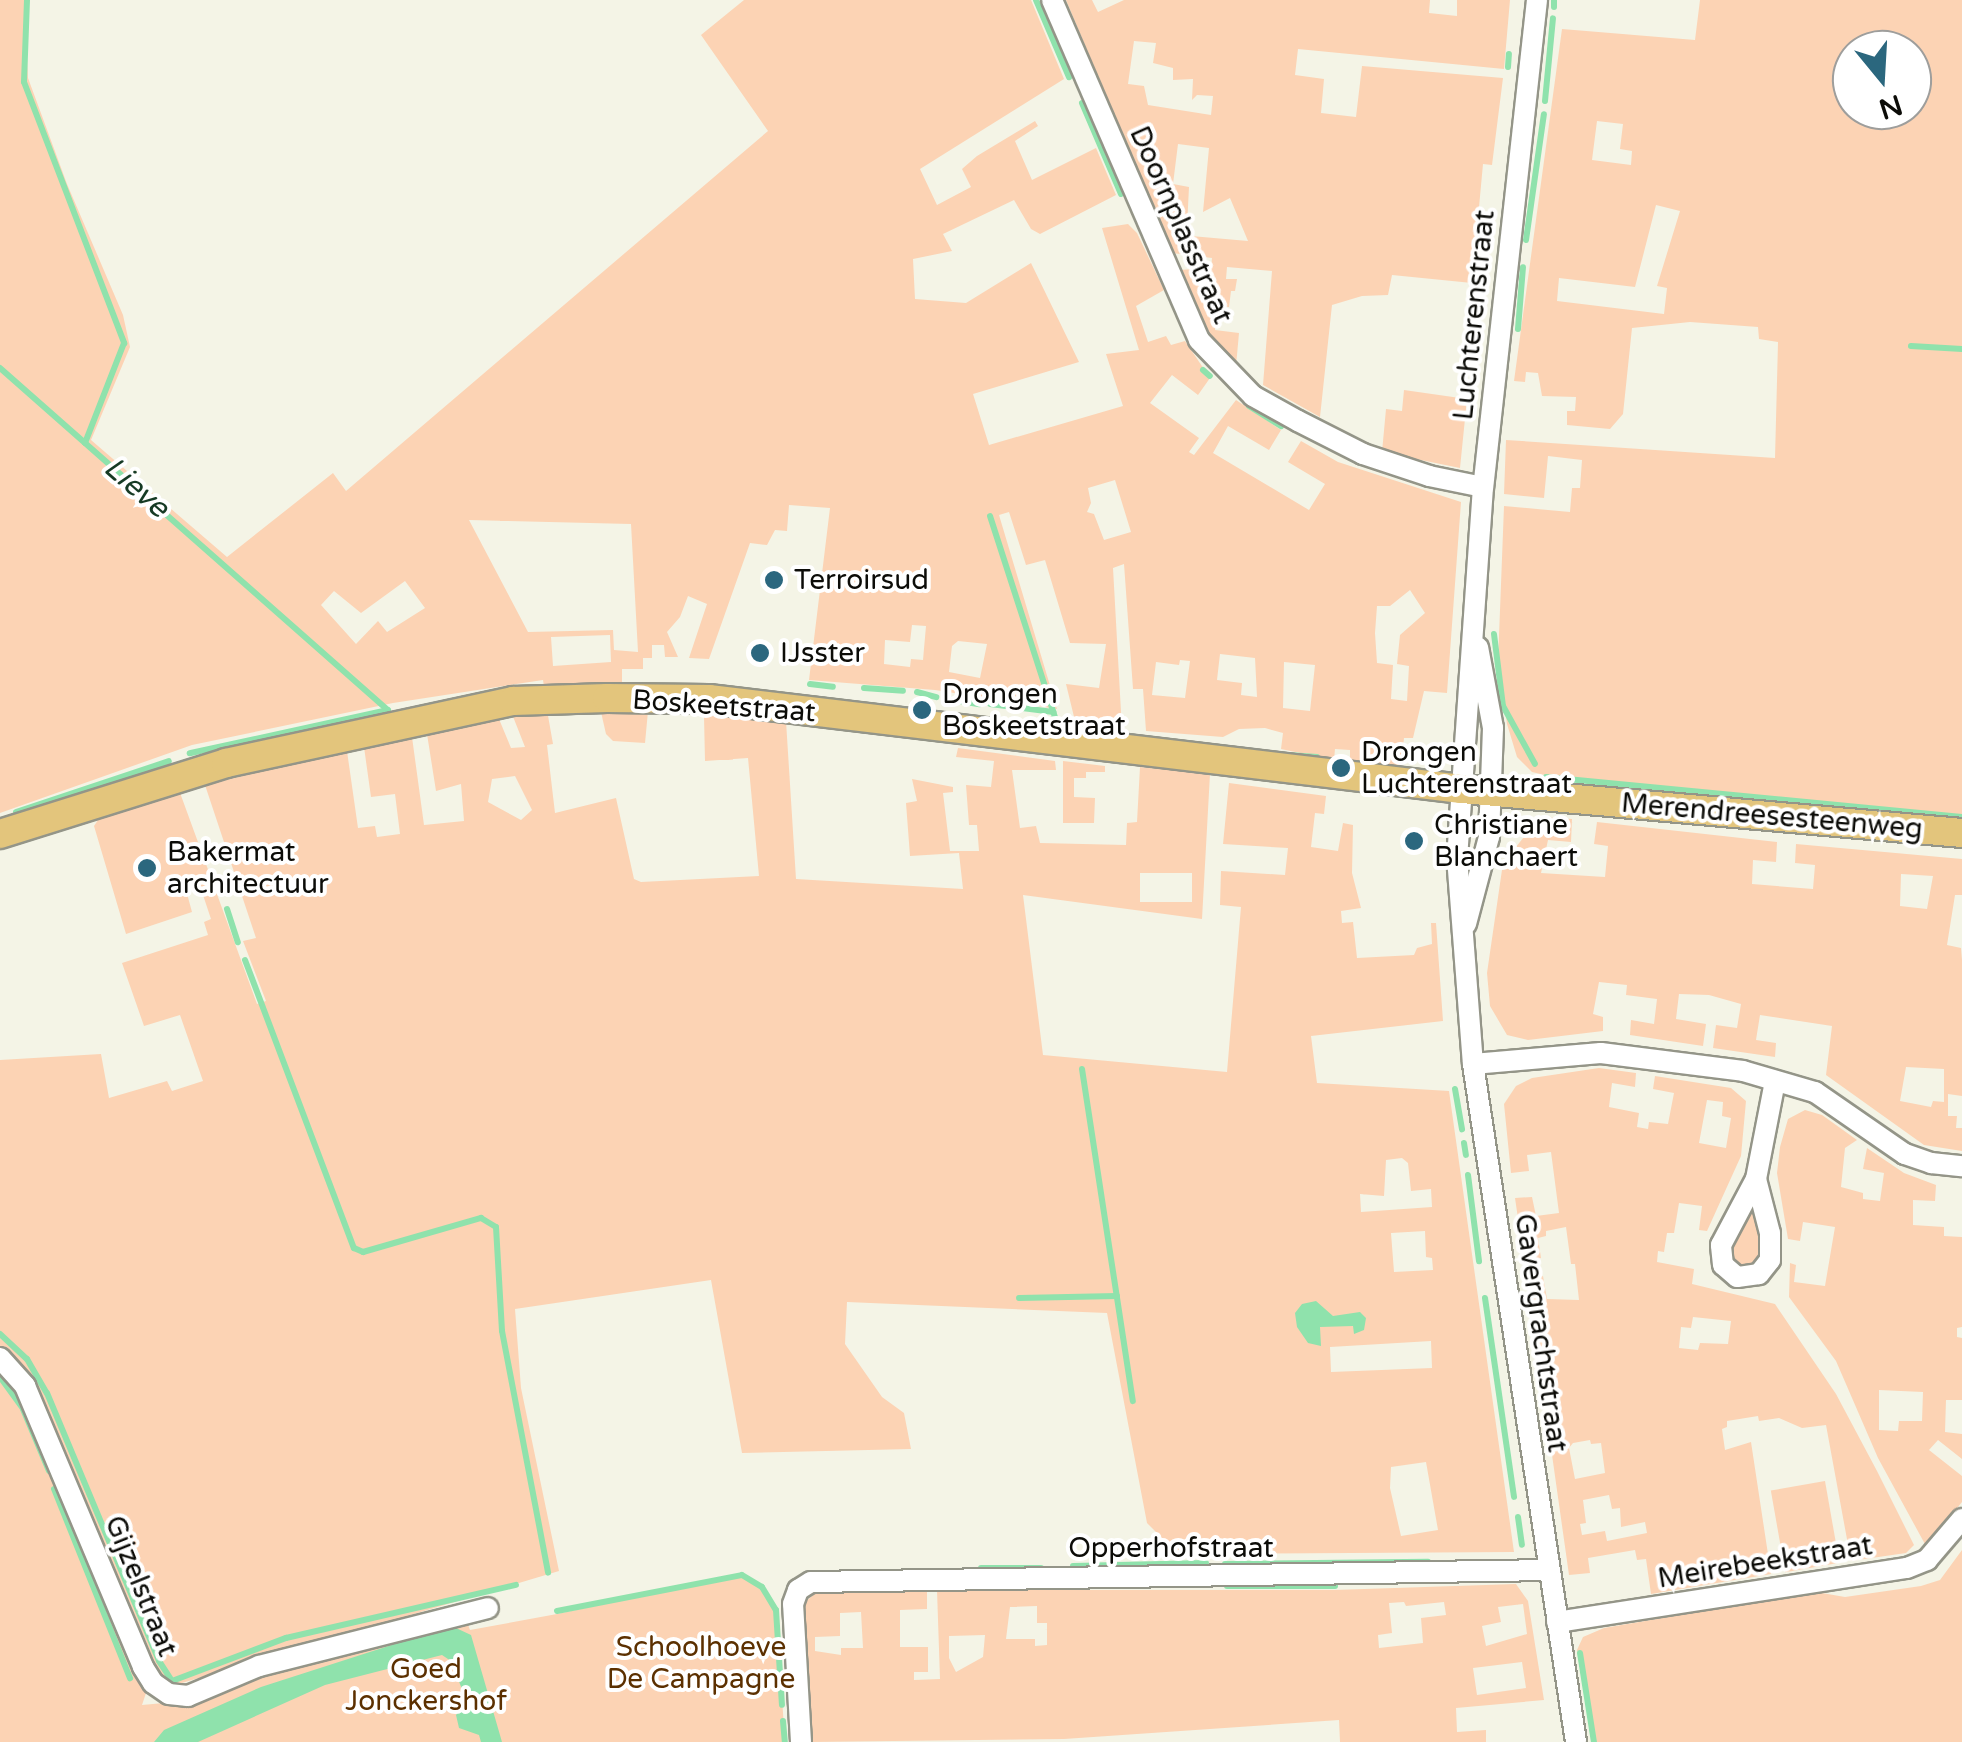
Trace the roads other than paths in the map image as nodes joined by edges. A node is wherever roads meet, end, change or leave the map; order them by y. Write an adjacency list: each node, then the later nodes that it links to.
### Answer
1 (1052, 0): 3 (street, Doornplasstraat)
2 (1537, 0): 3 (street, Luchterenstraat)
3 (1483, 487): 4 (street, Luchterenstraat)
4 (1476, 637): 5 (street, Luchterenstraat); 6 (street, Luchterenstraat)
5 (1462, 790): 6 (main road, Merendreesesteenweg); 8 (main road, Boskeetstraat); 9 (street, Gavergrachtstraat)
6 (1491, 792): 7 (main road, Merendreesesteenweg); 9 (street, Gavergrachtstraat)
7 (1962, 832)
8 (0, 834)
9 (1464, 930): 10 (street, Gavergrachtstraat)
10 (1473, 1064): 11 (street); 16 (street, Gavergrachtstraat)
11 (1775, 1080): 12 (street); 13 (street)
12 (1962, 1166)
13 (1756, 1179)
14 (0, 1358): 17 (street, Gijzelstraat)
15 (1962, 1519): 18 (street, Meirebeekstraat)
16 (1548, 1570): 18 (street, Gavergrachtstraat); 19 (street, Opperhofstraat)
17 (488, 1608)
18 (1557, 1622): 20 (street, Gavergrachtstraat)
19 (800, 1742)
20 (1576, 1742)

